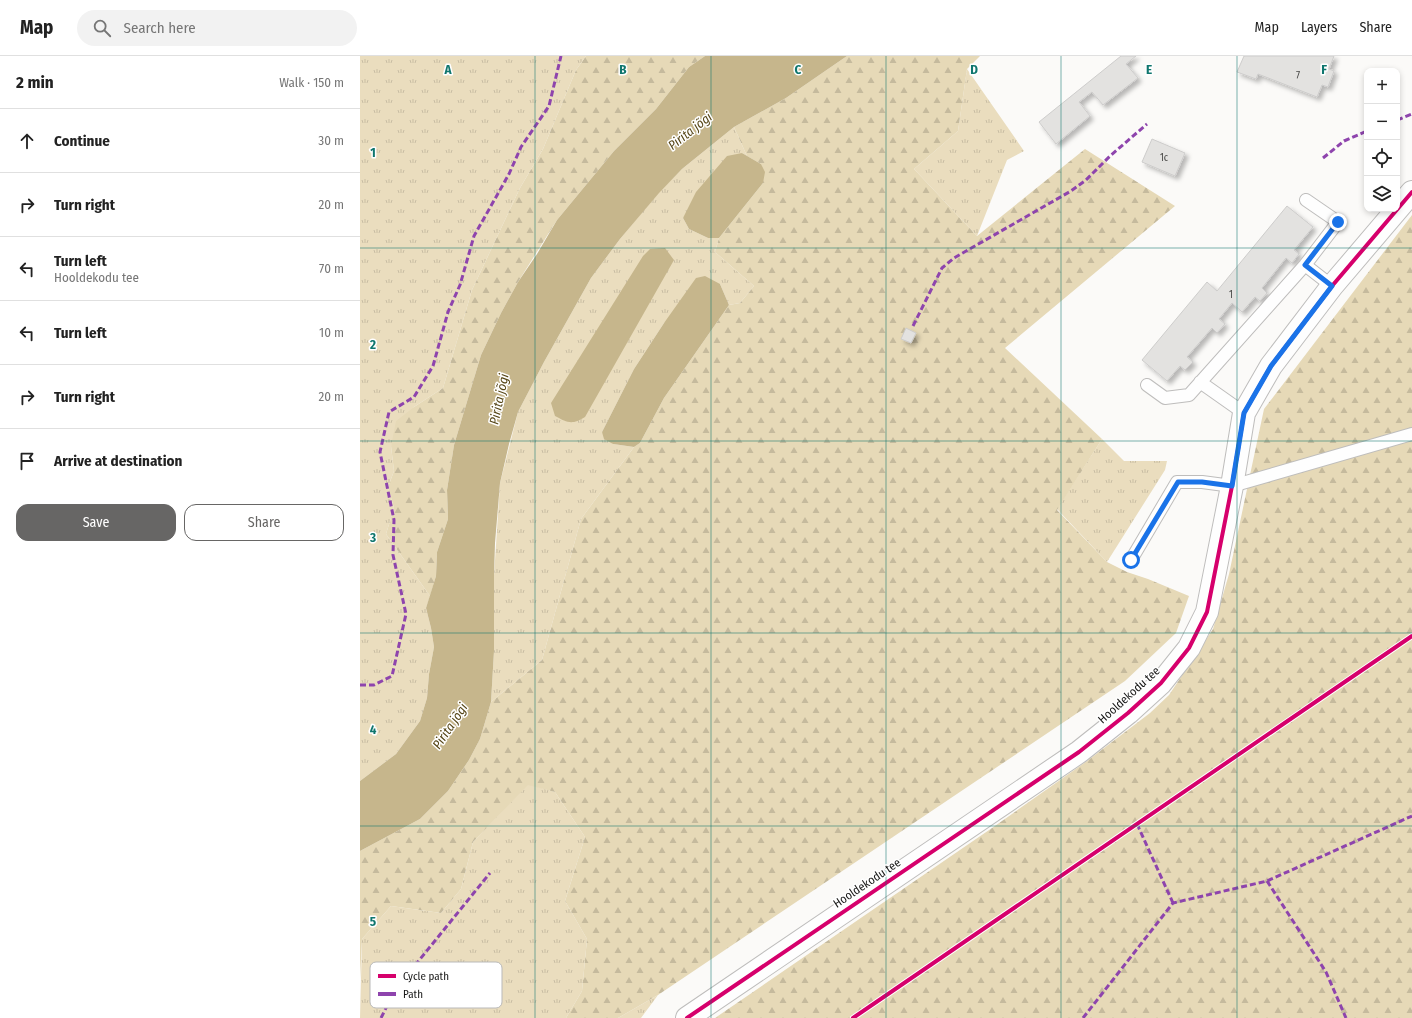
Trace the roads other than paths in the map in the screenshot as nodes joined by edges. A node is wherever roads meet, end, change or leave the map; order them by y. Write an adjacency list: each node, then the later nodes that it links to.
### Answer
1 (1412, 192): 4 (street, Hooldekodu tee)
2 (1306, 200): 3 (lane)
3 (1305, 265): 4 (lane); 5 (lane)
4 (1332, 286): 7 (street, Hooldekodu tee)
5 (1200, 382): 6 (lane); 7 (lane)
6 (1147, 385)
7 (1244, 413): 9 (street, Hooldekodu tee)
8 (1412, 434): 9 (lane)
9 (1232, 486): 10 (lane); 11 (street, Hooldekodu tee)
10 (1131, 560)
11 (686, 1018)

